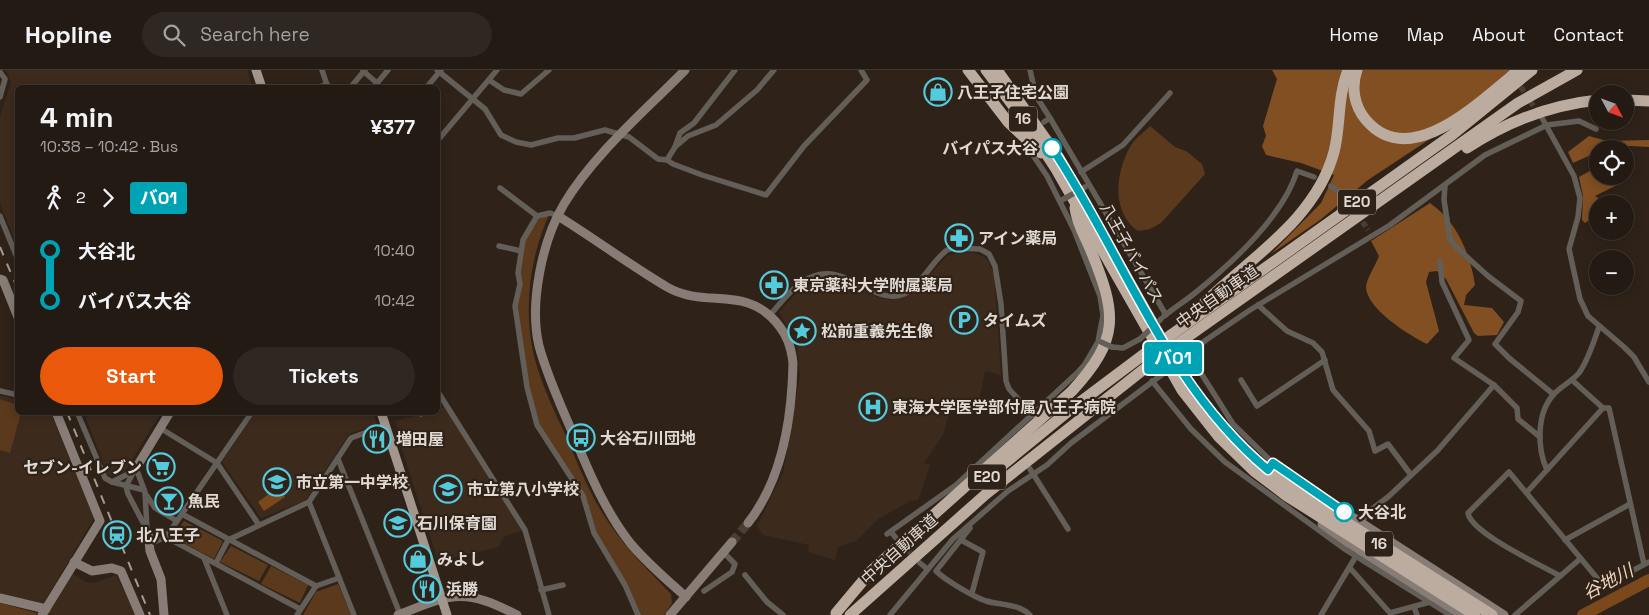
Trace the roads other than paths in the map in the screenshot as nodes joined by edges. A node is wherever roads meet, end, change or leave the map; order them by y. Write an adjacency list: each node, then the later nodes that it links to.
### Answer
1 (256, 70): 24 (main road)
2 (323, 70): 25 (street)
3 (388, 70): 27 (street)
4 (497, 70): 23 (street)
5 (549, 70): 23 (street)
6 (685, 70): 40 (street)
7 (735, 70): 43 (street)
8 (774, 70): 43 (street)
9 (861, 70): 44 (street)
10 (968, 70): 41 (highway)
11 (1007, 70): 37 (highway, 16)
12 (1030, 70): 37 (street)
13 (1348, 70): 71 (highway)
14 (1357, 70): 15 (highway)
15 (1512, 70)
16 (1532, 70): 71 (highway, 中央自動車道 / E20)
17 (1564, 70): 30 (highway)
18 (1577, 70): 30 (highway, 中央自動車道 / E20)
19 (364, 71): 26 (street); 27 (street)
20 (439, 71): 28 (street); 32 (street)
21 (991, 71): 41 (highway); 45 (highway, 八王子バイパス / 16)
22 (0, 72): 31 (street)
23 (489, 80): 32 (street)
24 (261, 85)
25 (328, 85)
26 (352, 85)
27 (375, 85)
28 (428, 85)
29 (1170, 93): 46 (street)
30 (1534, 93): 60 (highway, 中央自動車道 / E20)
31 (0, 97)
32 (472, 98): 40 (street); 42 (street)
33 (1634, 100): 34 (highway)
34 (1649, 101)
35 (1589, 102): 60 (highway)
36 (1542, 118): 38 (street)
37 (1047, 120): 45 (highway, 16); 46 (street)
38 (1547, 125): 39 (street); 48 (street); 70 (street)
39 (1589, 126)
40 (622, 134): 44 (street); 57 (street)
41 (1020, 135): 45 (highway); 53 (street)
42 (440, 138)
43 (675, 147): 44 (street)
44 (667, 160)
45 (1058, 164): 54 (highway, 八王子バイパス / 16); 97 (highway, 八王子バイパス / 16)
46 (1081, 172): 50 (street)
47 (1314, 177): 69 (street)
48 (1445, 185): 59 (street); 82 (street)
49 (1331, 186): 52 (street)
50 (1087, 187): 53 (street, bridge); 69 (street)
51 (500, 188): 56 (street)
52 (1343, 194)
53 (1060, 201): 72 (street)
54 (1075, 202): 102 (highway, 八王子バイパス / 16); 156 (highway)
55 (0, 216): 63 (street)
56 (537, 216): 57 (street); 62 (street)
57 (558, 216): 68 (street); 148 (street)
58 (1368, 230): 59 (street)
59 (1372, 236): 66 (street)
60 (1324, 241): 71 (highway, 中央自動車道 / E20)
61 (499, 246): 62 (street)
62 (521, 251): 165 (street)
63 (15, 253)
64 (1440, 261): 80 (street)
65 (1, 277): 67 (street)
66 (1258, 305): 73 (street); 75 (street)
67 (15, 310)
68 (770, 315): 91 (street); 118 (street)
69 (1163, 317): 72 (street, bridge)
70 (1599, 327): 77 (street); 79 (street)
71 (1175, 336): 74 (highway, 中央自動車道, bridge)
72 (1100, 342): 91 (street)
73 (1186, 356): 78 (street, bridge); 97 (street)
74 (1150, 357): 156 (highway, 中央自動車道 / E20); 168 (highway, 中央自動車道 / E20)
75 (1325, 360): 76 (street); 103 (street)
76 (1241, 380)
77 (1572, 380): 82 (street); 85 (street)
78 (1152, 381): 101 (street); 102 (street)
79 (1649, 382)
80 (1494, 385): 94 (street); 103 (street)
81 (0, 391): 83 (street)
82 (1553, 394): 94 (street)
83 (15, 395)
84 (440, 395): 145 (street)
85 (1603, 408): 100 (street); 109 (street)
86 (57, 415): 134 (street)
87 (78, 415): 104 (street)
88 (168, 415): 93 (street)
89 (250, 415): 96 (street)
90 (382, 415): 92 (main road)
91 (1033, 415): 123 (street)
92 (386, 425): 95 (street); 150 (main road)
93 (160, 428): 96 (street); 99 (street)
94 (1540, 438): 100 (street)
95 (338, 459): 108 (street); 155 (street)
96 (217, 463): 114 (street); 119 (street)
97 (1270, 467): 117 (street); 176 (highway, 八王子バイパス / 16)
98 (1030, 469): 101 (street)
99 (135, 470): 104 (street); 105 (street); 106 (street)
100 (1547, 470): 107 (street)
101 (1035, 475): 115 (street); 120 (street)
102 (1251, 475): 110 (highway, 八王子バイパス / 16); 129 (street)
103 (1411, 475): 117 (street)
104 (112, 482): 105 (street)
105 (126, 486): 106 (street); 111 (street)
106 (144, 491): 112 (street); 113 (street)
107 (1527, 492): 126 (street); 141 (street)
108 (309, 502): 119 (street); 142 (street)
109 (1630, 504): 126 (street); 137 (street)
110 (1305, 508): 129 (street); 175 (highway, 八王子バイパス / 16)
111 (135, 509): 112 (street); 121 (street)
112 (146, 510): 113 (street); 121 (street)
113 (164, 514): 116 (street)
114 (182, 514): 116 (street); 124 (street)
115 (976, 519): 125 (street); 139 (street)
116 (177, 521): 122 (street)
117 (1361, 522): 177 (street)
118 (748, 523)
119 (259, 525): 124 (street)
120 (1068, 529)
121 (148, 532): 128 (street)
122 (166, 537): 128 (street); 132 (street)
123 (896, 538)
124 (228, 540): 136 (street); 144 (street)
125 (961, 540): 147 (street); 147 (street)
126 (1565, 540): 133 (street)
127 (732, 542): 130 (street)
128 (149, 544): 159 (street)
129 (1348, 547): 131 (street); 174 (street)
130 (724, 552): 146 (street); 148 (street)
131 (1356, 556): 138 (street); 151 (street)
132 (204, 558): 136 (street); 160 (street)
133 (1580, 559): 137 (street); 141 (street)
134 (74, 562): 153 (street); 158 (street)
135 (920, 562): 139 (street)
136 (216, 563): 154 (street)
137 (1647, 563)
138 (1350, 568): 157 (street); 171 (street)
139 (927, 569): 169 (street)
140 (745, 575): 167 (street)
141 (1560, 576): 178 (street)
142 (339, 578): 144 (street); 161 (street)
143 (563, 585): 145 (street)
144 (316, 586): 154 (street)
145 (541, 590): 164 (street)
146 (704, 591)
147 (972, 593): 170 (street)
148 (686, 596): 166 (street)
149 (0, 598): 153 (street)
150 (442, 598): 155 (street); 162 (main road); 163 (street)
151 (1430, 602): 152 (street); 173 (street)
152 (1414, 607): 157 (street); 172 (street)
153 (44, 612)
154 (299, 612)
155 (399, 614)
156 (835, 614)
157 (1390, 614)
158 (140, 615)
159 (164, 615)
160 (227, 615)
161 (354, 615)
162 (447, 615)
163 (517, 615)
164 (549, 615)
165 (638, 615)
166 (670, 615)
167 (783, 615)
168 (850, 615)
169 (890, 615)
170 (1030, 615)
171 (1321, 615)
172 (1417, 615)
173 (1450, 615)
174 (1462, 615)
175 (1475, 615)
176 (1492, 615)
177 (1504, 615)
178 (1515, 615)

